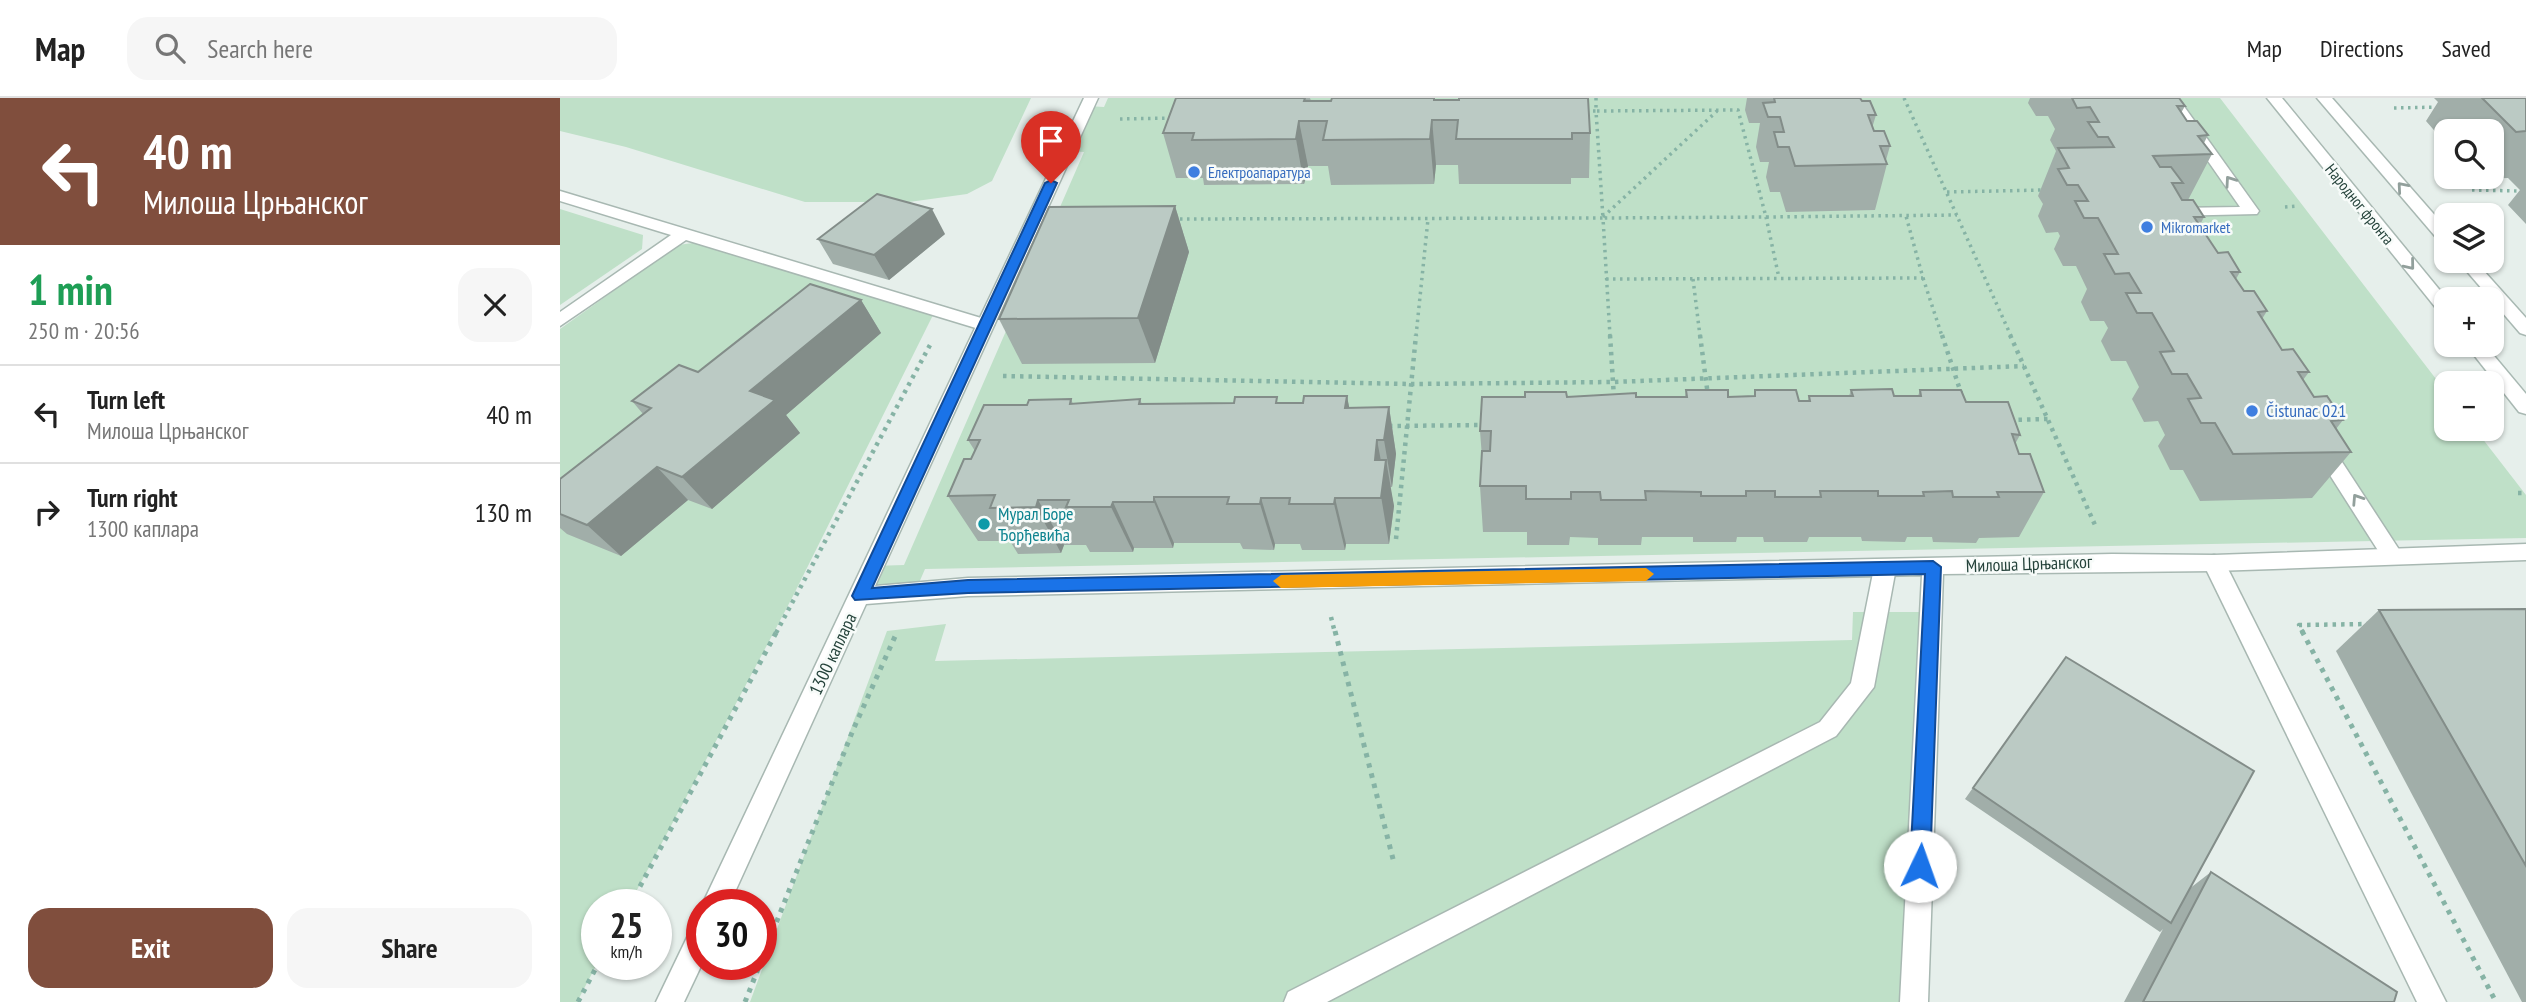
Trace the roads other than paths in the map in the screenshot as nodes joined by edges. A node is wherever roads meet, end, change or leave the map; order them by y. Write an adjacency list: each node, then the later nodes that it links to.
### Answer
1 (1091, 98): 12 (street, 1300 каплара)
2 (2171, 98): 8 (street, one-way to 2)
3 (2274, 98): 10 (street, Народног фронта, one-way to 10)
4 (2324, 98): 6 (street, one-way to 4)
5 (560, 196): 7 (street)
6 (2434, 224)
7 (683, 234): 11 (street); 12 (street)
8 (2183, 234)
9 (2477, 273): 13 (street)
10 (2434, 294)
11 (560, 320)
12 (985, 325): 22 (street, 1300 каплара)
13 (2526, 329)
14 (2486, 357): 15 (street)
15 (2526, 407)
16 (2316, 436): 18 (street, one-way to 16)
17 (2526, 552): 18 (street, Милоша Црњанског)
18 (2393, 557): 19 (street, Милоша Црњанског)
19 (2214, 563): 20 (street, Милоша Црњанског); 28 (street)
20 (1933, 567): 21 (street, Милоша Црњанског); 27 (street)
21 (1885, 568): 22 (street, Милоша Црњанског); 26 (street)
22 (860, 596): 23 (street, 1300 каплара)
23 (723, 889)
24 (686, 968): 25 (street)
25 (670, 1002)
26 (1298, 1002)
27 (1914, 1002)
28 (2432, 1002)

